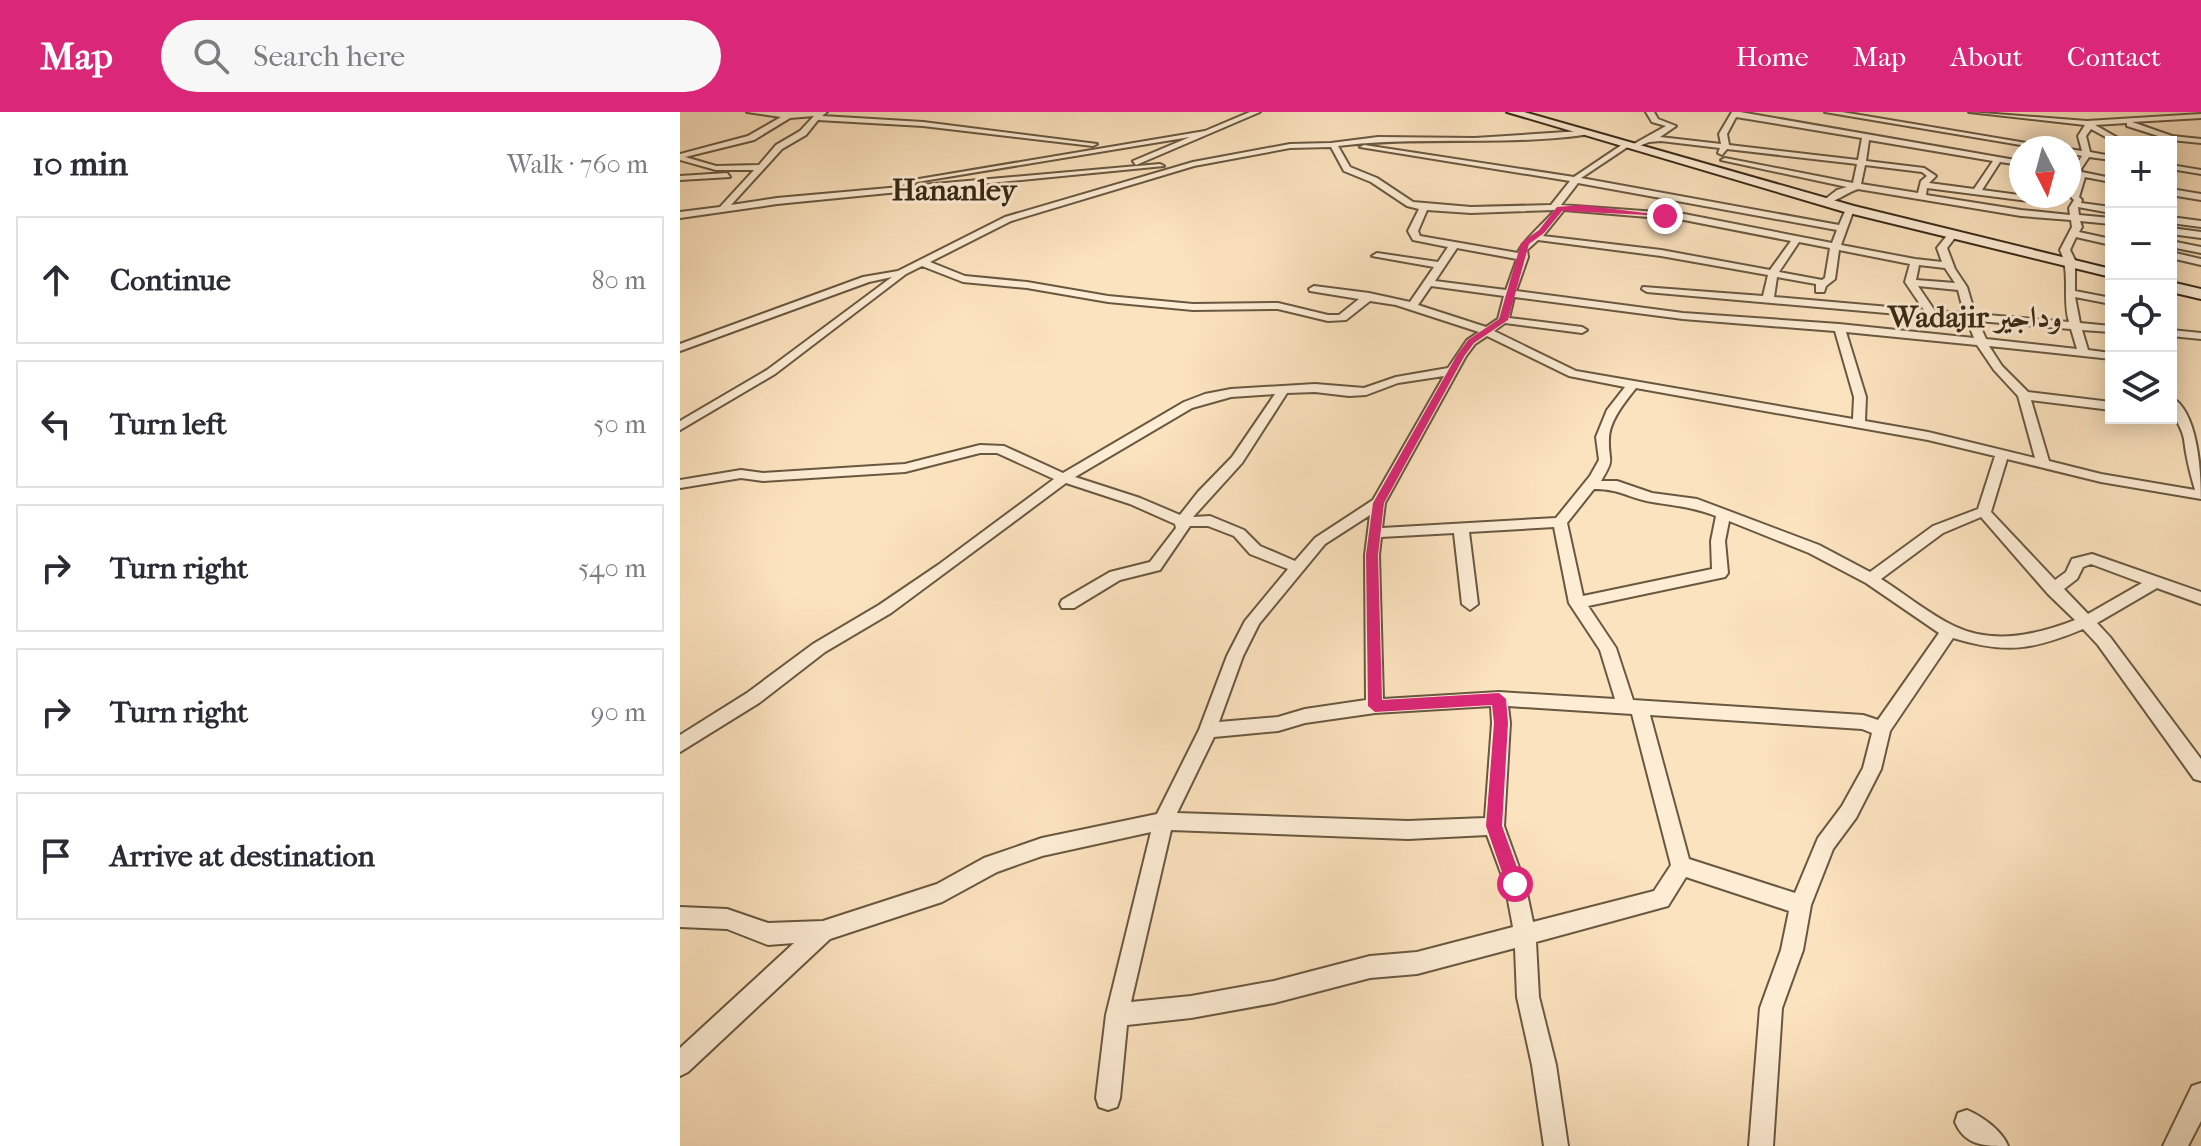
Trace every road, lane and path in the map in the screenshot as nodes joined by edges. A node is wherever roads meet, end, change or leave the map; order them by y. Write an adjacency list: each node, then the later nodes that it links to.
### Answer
1 (751, 112): 12 (street)
2 (858, 112): 13 (street)
3 (1256, 112): 18 (street)
4 (1512, 112): 19 (main road)
5 (1650, 112): 25 (street)
6 (1832, 112): 17 (street); 20 (street)
7 (1973, 112): 16 (street)
8 (2061, 112): 16 (street)
9 (2099, 112): 15 (street)
10 (1736, 113): 17 (street); 32 (street)
11 (2187, 114): 14 (street); 15 (street)
12 (788, 116): 13 (street); 35 (street)
13 (818, 116): 30 (street); 47 (street)
14 (2201, 116)
15 (2123, 122): 16 (street); 21 (street)
16 (2088, 124): 23 (street); 36 (street)
17 (1822, 129): 24 (street)
18 (1203, 133): 30 (street); 45 (street)
19 (1581, 133): 29 (main road); 31 (street)
20 (1977, 135): 27 (street); 37 (street)
21 (2161, 135): 22 (street); 26 (street)
22 (2201, 135)
23 (2110, 136)
24 (1866, 137): 37 (street); 40 (street)
25 (1651, 139): 29 (street); 32 (street)
26 (2180, 140): 28 (street); 33 (street)
27 (2009, 141)
28 (2201, 141)
29 (1630, 145): 44 (main road); 52 (street)
30 (1115, 146): 57 (street)
31 (1332, 146): 43 (street); 52 (street); 64 (street)
32 (1725, 146): 40 (street); 44 (street)
33 (2201, 148)
34 (2081, 153): 36 (street)
35 (682, 154): 47 (street)
36 (2087, 154): 38 (street); 42 (street)
37 (1971, 156): 39 (street)
38 (2105, 157)
39 (1997, 160): 41 (street); 55 (street)
40 (1862, 162): 53 (street); 54 (street)
41 (2009, 162)
42 (2081, 163)
43 (1193, 164): 45 (street); 94 (street)
44 (1721, 166): 54 (street); 62 (main road)
45 (1126, 168): 57 (street)
46 (2177, 168): 48 (street)
47 (760, 170): 50 (street); 69 (street)
48 (2201, 172)
49 (2081, 174): 51 (street)
50 (680, 178)
51 (2105, 179)
52 (1575, 180): 61 (street); 66 (street)
53 (1926, 185): 55 (street); 58 (street)
54 (1857, 186): 58 (street); 62 (street)
55 (1977, 193): 59 (street)
56 (2177, 193): 60 (street)
57 (863, 194): 69 (street)
58 (1921, 197): 75 (street)
59 (2009, 197)
60 (2201, 197)
61 (1700, 202): 71 (street); 76 (street)
62 (1827, 202): 67 (main road)
63 (2081, 205): 68 (street)
64 (1424, 207): 66 (street); 84 (street)
65 (2074, 208): 75 (street)
66 (1560, 209): 71 (street); 81 (street)
67 (1850, 209): 76 (street); 79 (main road)
68 (2105, 209)
69 (722, 210): 70 (street)
70 (680, 215)
71 (1684, 217): 82 (street)
72 (2177, 221): 74 (street)
73 (2105, 222): 75 (street)
74 (2201, 224)
75 (2076, 226): 77 (street); 83 (street); 92 (street)
76 (1839, 228): 85 (street)
77 (2105, 232)
78 (2177, 232): 80 (street)
79 (1952, 235): 92 (main road); 96 (street)
80 (2201, 235)
81 (1533, 237): 90 (street); 99 (street)
82 (1797, 238): 85 (street); 99 (street)
83 (2105, 239)
84 (1454, 245): 90 (street); 95 (street)
85 (1835, 245): 91 (street); 102 (street)
86 (2177, 245): 87 (street)
87 (2201, 250)
88 (1377, 256): 95 (street)
89 (2177, 256): 93 (street)
90 (1523, 257): 109 (street)
91 (1915, 262): 96 (street); 100 (street)
92 (2069, 262): 97 (main road); 107 (street)
93 (2201, 262)
94 (923, 263): 98 (street); 110 (street)
95 (1441, 265): 101 (street)
96 (1949, 265): 103 (street)
97 (2105, 271)
98 (901, 273): 126 (street); 138 (street)
99 (1773, 273): 102 (street); 111 (street)
100 (1910, 282): 103 (street); 115 (street)
101 (1431, 283): 109 (street); 114 (street)
102 (1825, 283): 113 (street)
103 (1962, 287): 116 (street)
104 (2177, 288): 108 (main road)
105 (1314, 289): 110 (street)
106 (1647, 289): 111 (street)
107 (2071, 293): 112 (street); 118 (street)
108 (2201, 294)
109 (1511, 295): 117 (street); 119 (street)
110 (1369, 296): 114 (street)
111 (1768, 299): 113 (street)
112 (2105, 300)
113 (1822, 304): 115 (street)
114 (1412, 307): 122 (street)
115 (1931, 313): 116 (street)
116 (1971, 318): 118 (street); 125 (street)
117 (1503, 320): 121 (street); 122 (street)
118 (2076, 326): 120 (street); 127 (street)
119 (1839, 327): 125 (street); 137 (street)
120 (2105, 328)
121 (1582, 330)
122 (1488, 331): 129 (street); 130 (street)
123 (2177, 334): 124 (street)
124 (2201, 336)
125 (1982, 343): 127 (street); 132 (street)
126 (680, 348)
127 (2084, 355): 128 (street)
128 (2105, 356)
129 (1451, 371): 131 (street); 145 (street)
130 (1633, 384): 137 (street); 143 (street)
131 (1284, 389): 141 (street); 148 (street)
132 (2024, 395): 133 (street); 140 (street)
133 (2105, 405)
134 (2177, 416): 136 (street)
135 (2177, 419): 144 (street)
136 (2201, 419)
137 (1859, 423): 139 (street)
138 (680, 426)
139 (2002, 453): 140 (street); 146 (street)
140 (2044, 466): 144 (street)
141 (1064, 478): 142 (street); 148 (street); 167 (street)
142 (680, 484)
143 (1590, 485): 147 (street); 149 (street)
144 (2201, 492)
145 (1378, 503): 151 (street); 152 (street)
146 (1984, 512): 153 (street); 155 (street)
147 (1723, 515): 153 (street); 157 (street)
148 (1182, 522): 152 (street); 158 (street)
149 (1560, 522): 150 (street); 157 (street)
150 (1461, 528): 151 (street); 159 (street)
151 (1373, 533): 163 (street)
152 (1296, 567): 166 (street)
153 (1871, 579): 161 (street)
154 (2155, 582): 155 (street); 156 (street); 160 (street)
155 (2053, 590): 160 (street)
156 (2201, 598)
157 (1577, 603): 164 (street)
158 (1068, 604)
159 (1470, 604)
160 (2086, 624): 161 (street); 168 (street)
161 (1949, 631): 165 (street)
162 (1499, 699): 163 (street); 164 (street); 170 (street)
163 (1375, 706): 166 (street)
164 (1633, 706): 165 (street); 171 (street)
165 (1882, 729): 172 (street)
166 (1208, 730): 169 (street)
167 (680, 744)
168 (2201, 773)
169 (1163, 821): 170 (street); 174 (street); 176 (street)
170 (1494, 826): 175 (street)
171 (1681, 866): 172 (street); 175 (street)
172 (1801, 905): 182 (street)
173 (680, 917): 174 (street)
174 (823, 931): 177 (street)
175 (1525, 936): 176 (street); 181 (street)
176 (1117, 1015): 179 (street)
177 (680, 1064)
178 (2201, 1095): 184 (street)
179 (1108, 1098)
180 (1967, 1122): 183 (street)
181 (1556, 1146)
182 (1761, 1146)
183 (1996, 1146)
184 (2175, 1146)

